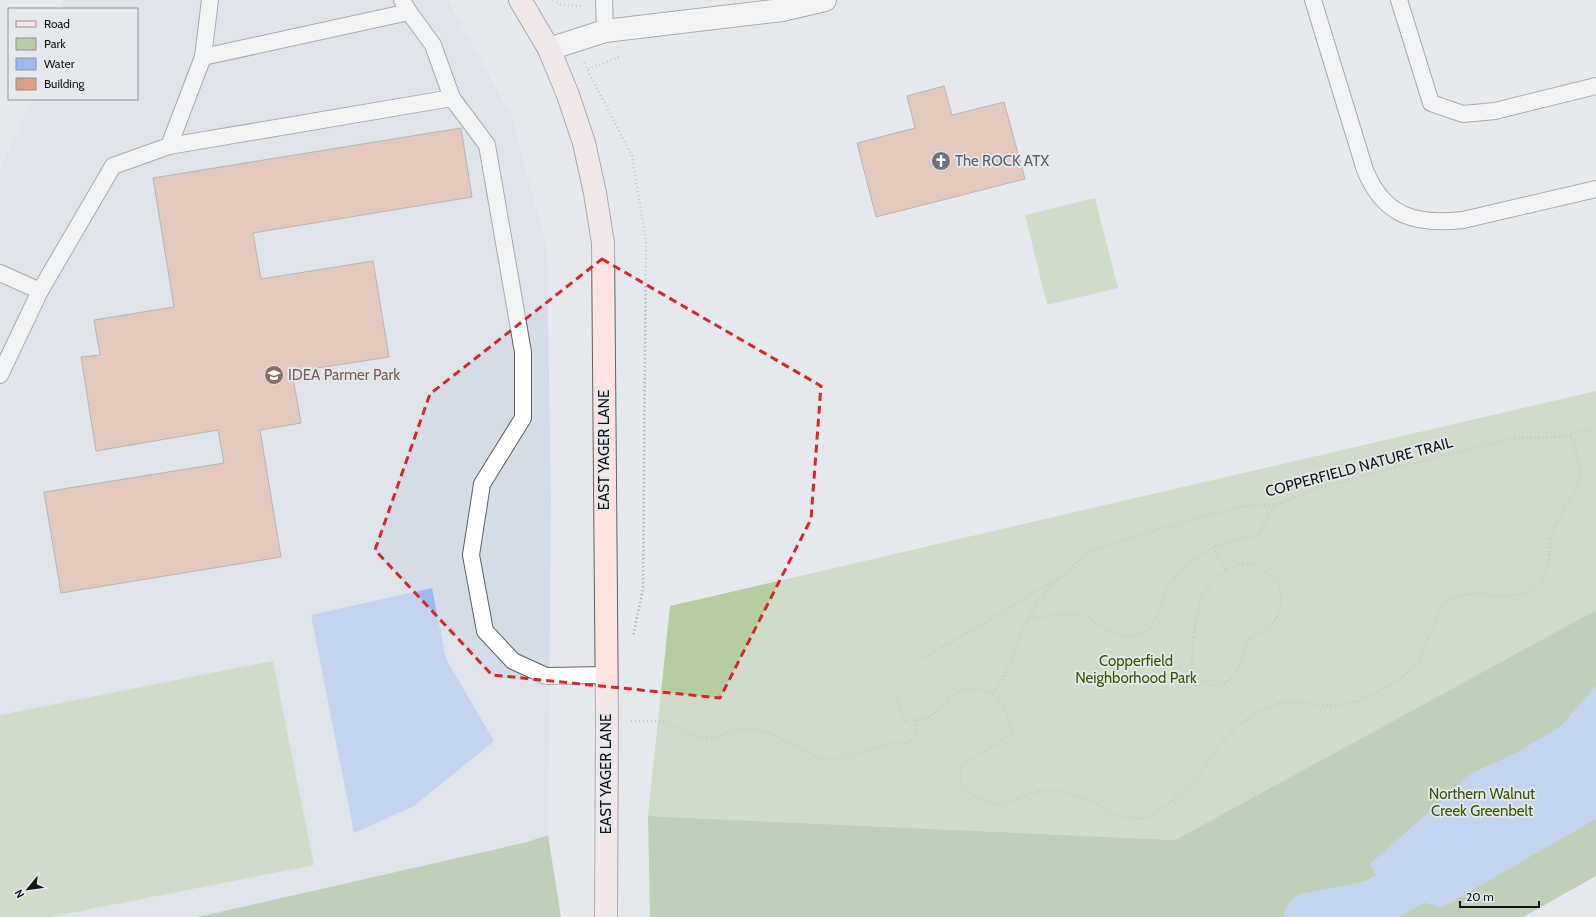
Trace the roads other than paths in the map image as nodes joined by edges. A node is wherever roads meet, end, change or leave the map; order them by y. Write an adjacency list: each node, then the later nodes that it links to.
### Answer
1 (210, 0): 10 (lane)
2 (520, 0): 9 (street, EAST YAGER LANE)
3 (604, 0): 8 (lane)
4 (826, 0): 8 (street)
5 (1313, 0): 14 (lane)
6 (1399, 0): 11 (lane)
7 (405, 6): 10 (lane); 12 (lane)
8 (605, 31): 9 (street)
9 (549, 49): 18 (street, EAST YAGER LANE)
10 (203, 57): 13 (lane)
11 (1596, 86)
12 (452, 98): 13 (lane); 18 (lane)
13 (169, 146): 16 (lane)
14 (1596, 189)
15 (0, 273): 16 (lane)
16 (40, 291): 17 (lane)
17 (0, 375)
18 (606, 675): 19 (street, EAST YAGER LANE)
19 (606, 917)

